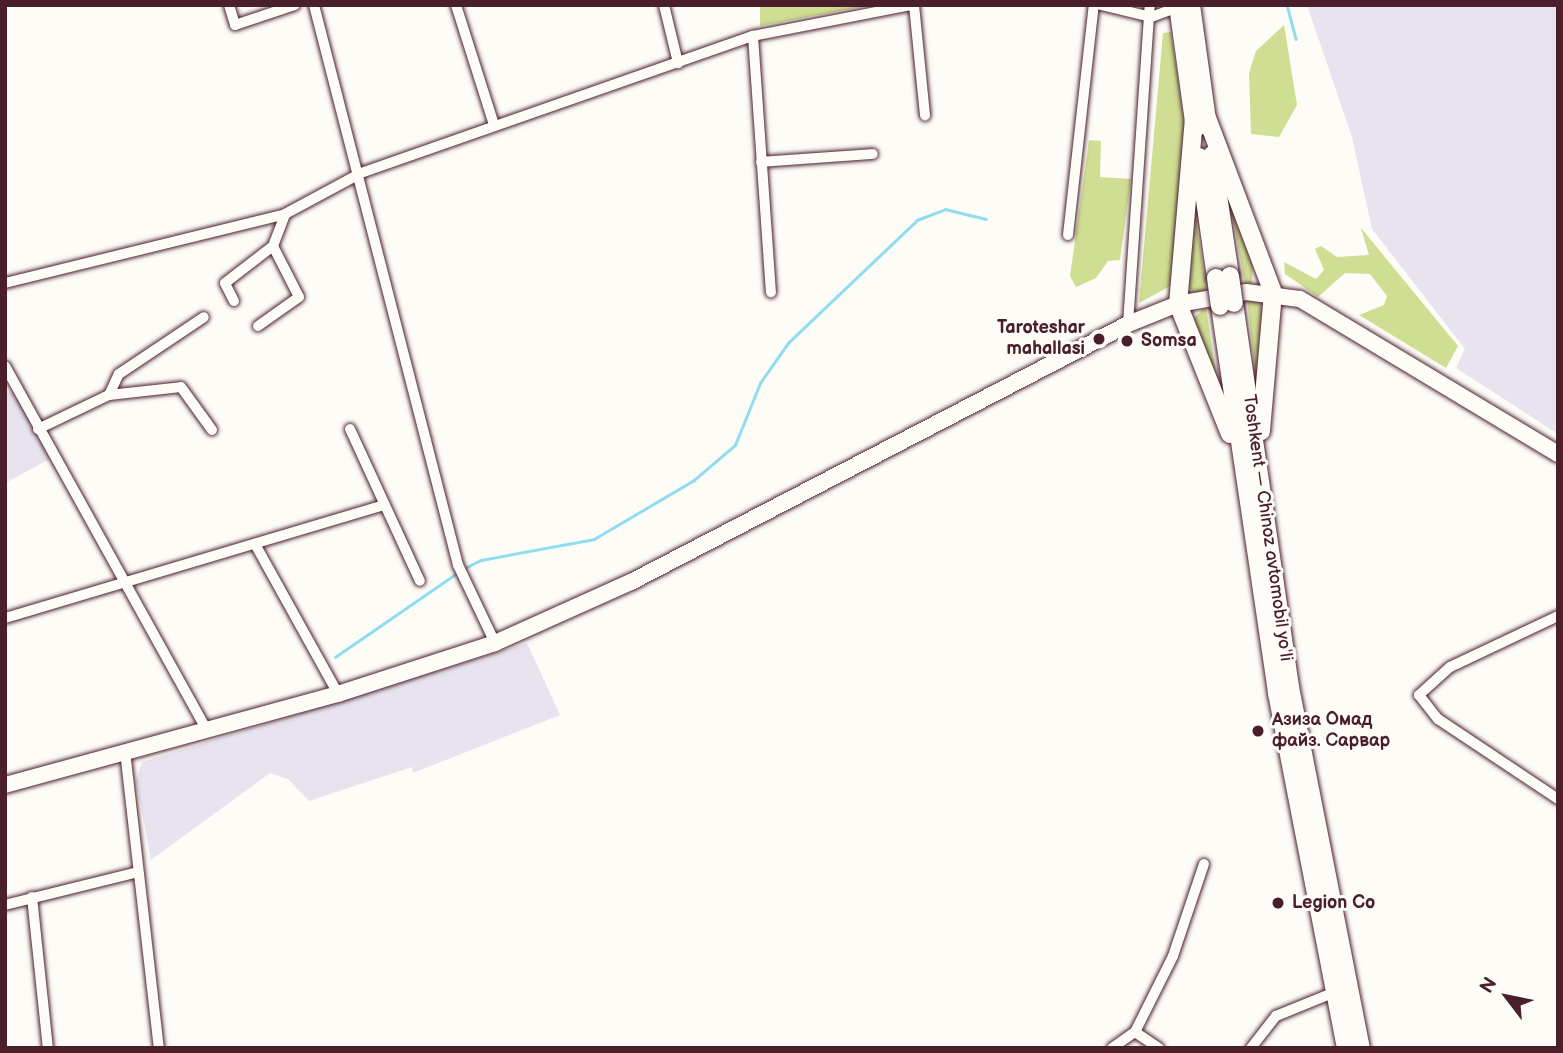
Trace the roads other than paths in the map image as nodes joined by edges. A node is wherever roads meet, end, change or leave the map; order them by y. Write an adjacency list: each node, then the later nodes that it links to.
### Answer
1 (229, 5): 2 (street)
2 (295, 5)
3 (314, 5): 19 (street)
4 (456, 5): 16 (street)
5 (664, 5): 13 (street)
6 (912, 5): 12 (street); 14 (street)
7 (1094, 5): 21 (street)
8 (1101, 5): 11 (street)
9 (1150, 5): 11 (street)
10 (1182, 6): 11 (street); 15 (highway, Toshkent — Chinoz avtomobil yoʻli)
11 (1151, 18): 29 (street)
12 (753, 36): 13 (street); 18 (street)
13 (678, 63): 16 (street)
14 (925, 115)
15 (1200, 118): 24 (highway); 27 (highway); 37 (highway, Toshkent — Chinoz avtomobil yoʻli, bridge)
16 (494, 125): 19 (street)
17 (873, 154): 18 (street)
18 (761, 162): 25 (street)
19 (360, 173): 20 (street); 44 (street)
20 (285, 215): 22 (street); 23 (street)
21 (1068, 235)
22 (273, 246): 26 (street); 30 (street)
23 (5, 283)
24 (1272, 286): 27 (main road); 36 (main road); 37 (highway)
25 (771, 292)
26 (234, 301)
27 (1178, 304): 29 (main road); 37 (highway)
28 (204, 317): 32 (street)
29 (1128, 324): 44 (main road)
30 (258, 326)
31 (5, 366): 33 (street)
32 (109, 395): 33 (street); 35 (street)
33 (38, 429): 41 (street)
34 (350, 429): 38 (street)
35 (212, 430)
36 (1558, 454)
37 (1253, 486): 54 (highway, Toshkent — Chinoz avtomobil yoʻli); 62 (highway, Toshkent — Chinoz avtomobil yoʻli)
38 (384, 505): 39 (street); 40 (street)
39 (255, 544): 41 (street); 45 (street)
40 (420, 581)
41 (123, 583): 43 (street); 46 (street)
42 (1558, 616): 49 (street)
43 (5, 618)
44 (495, 643): 45 (main road)
45 (338, 694): 46 (main road)
46 (206, 729): 47 (main road)
47 (125, 751): 48 (main road); 51 (street)
48 (5, 785)
49 (1558, 799)
50 (1204, 864): 55 (street)
51 (138, 872): 52 (street); 57 (street)
52 (32, 897): 53 (street); 56 (street)
53 (5, 905)
54 (1335, 992): 60 (street); 61 (highway, Toshkent — Chinoz avtomobil yoʻli)
55 (1135, 1032): 58 (street); 59 (street)
56 (48, 1048)
57 (159, 1048)
58 (1112, 1048)
59 (1159, 1048)
60 (1251, 1048)
61 (1346, 1048)
62 (1361, 1048)

